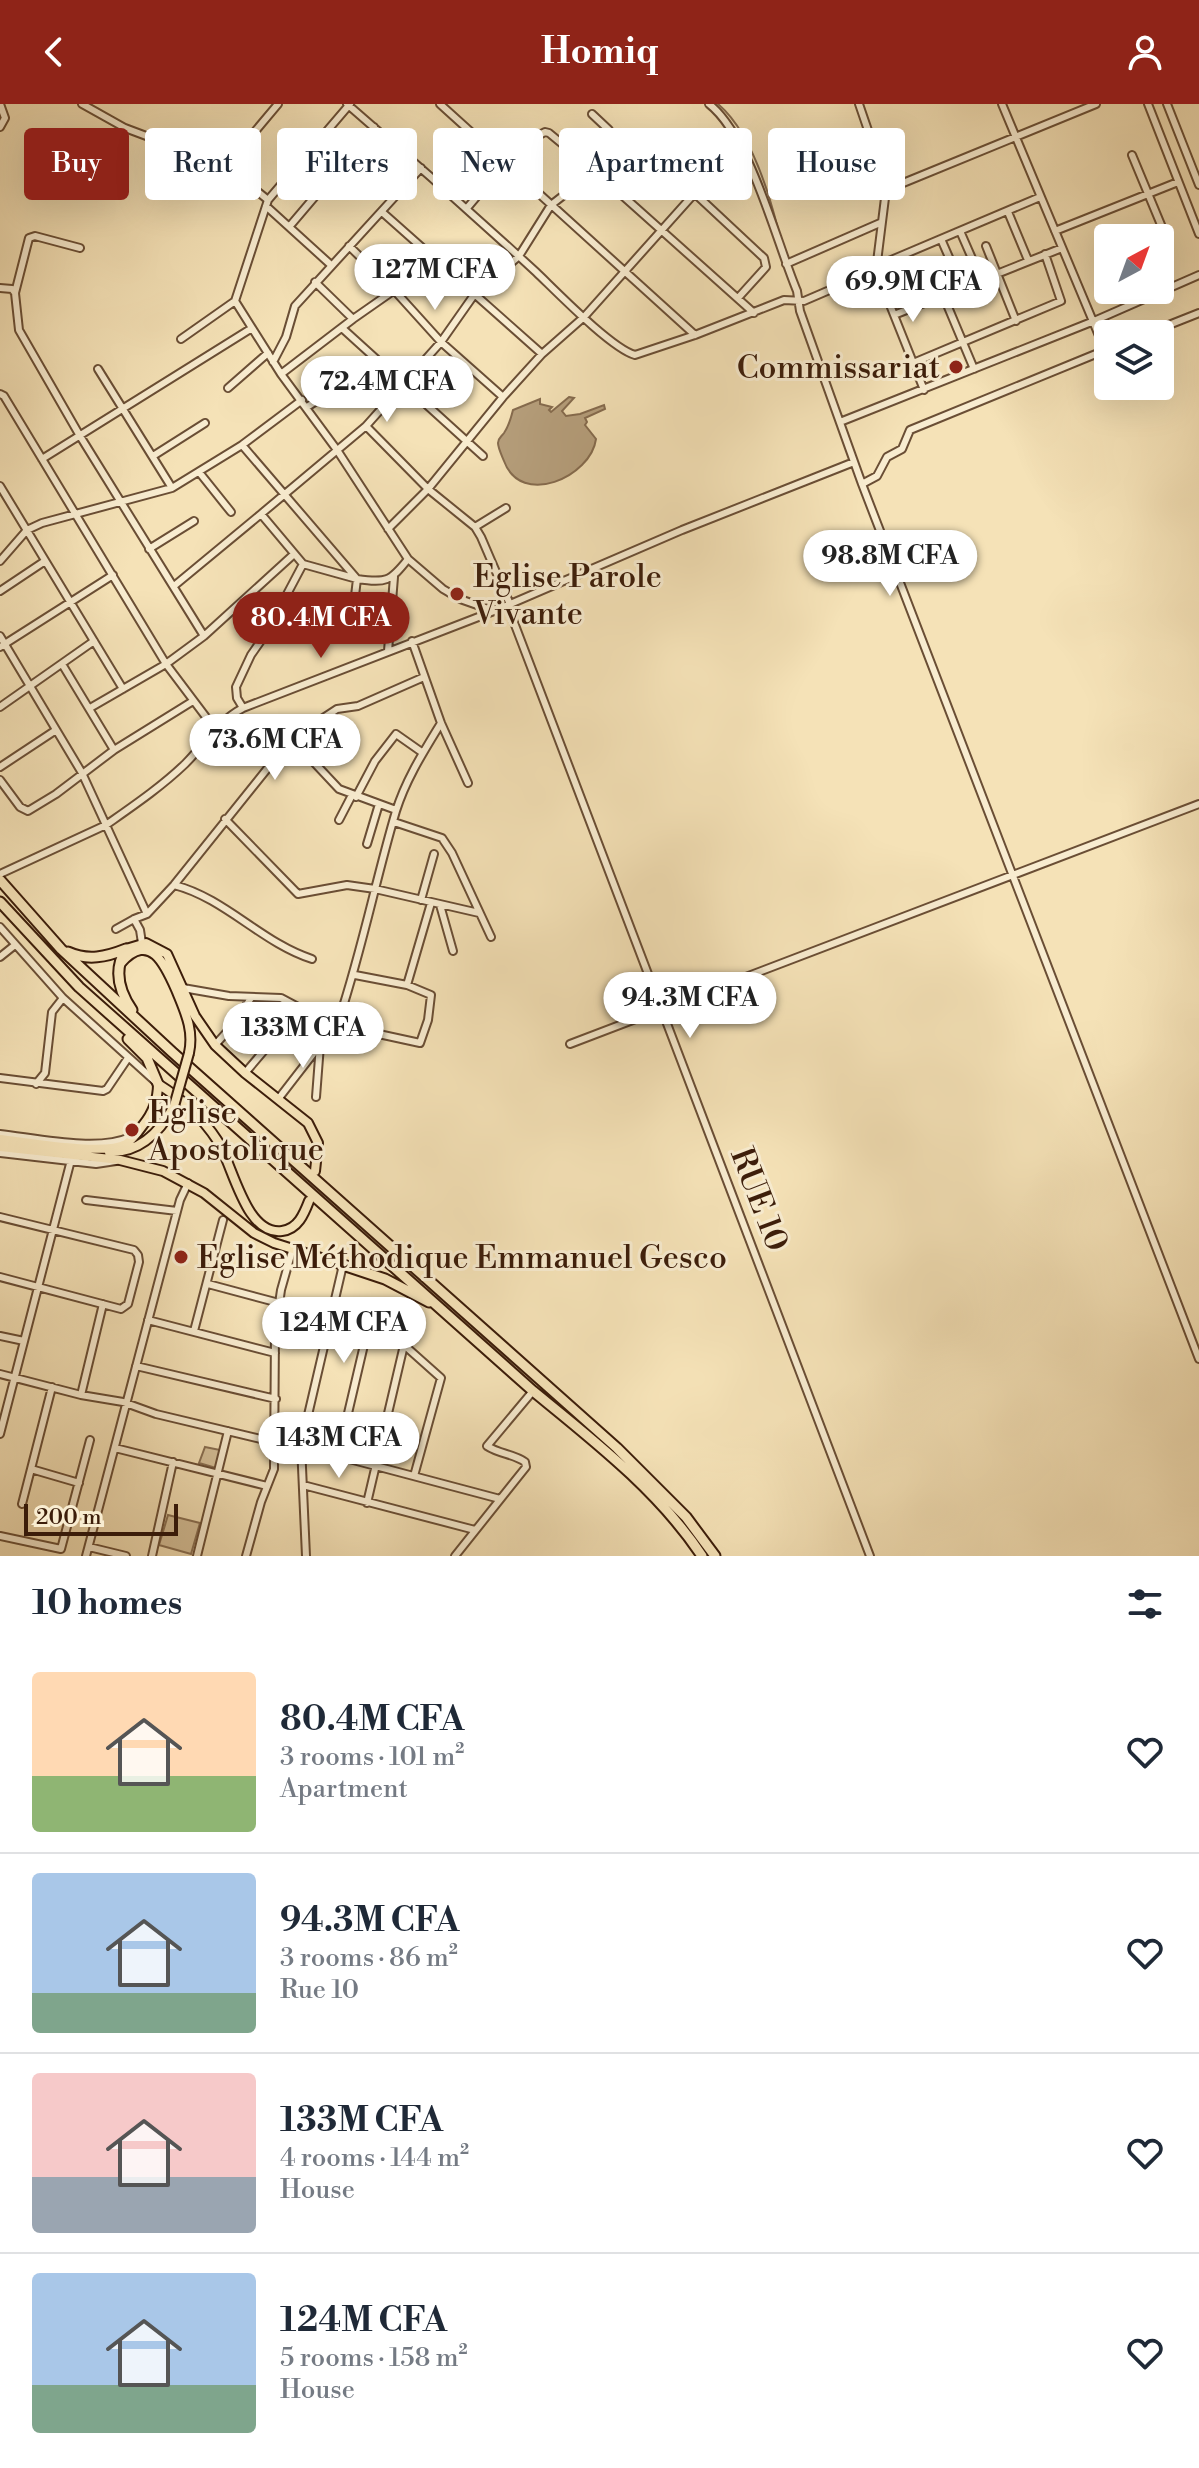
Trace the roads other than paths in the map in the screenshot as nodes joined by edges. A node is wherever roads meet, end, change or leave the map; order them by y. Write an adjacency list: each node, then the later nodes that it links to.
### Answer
1 (0, 104): 14 (street)
2 (82, 104): 21 (street)
3 (349, 104): 15 (street); 37 (street)
4 (440, 104): 17 (street)
5 (709, 104): 59 (street)
6 (859, 104): 19 (street)
7 (1002, 104): 20 (street)
8 (1096, 104): 12 (street)
9 (1148, 104): 24 (street)
10 (1167, 104): 26 (street)
11 (273, 106): 16 (street)
12 (1086, 106): 20 (street)
13 (592, 114): 18 (street)
14 (0, 127)
15 (374, 127): 23 (street); 44 (street)
16 (256, 128)
17 (466, 128)
18 (607, 128)
19 (867, 128)
20 (1016, 135): 25 (street); 28 (street)
21 (145, 136)
22 (1132, 155): 27 (street)
23 (421, 168): 39 (street); 40 (street)
24 (1178, 182): 27 (street); 48 (street)
25 (905, 183)
26 (1199, 185)
27 (1148, 193): 43 (street); 47 (street)
28 (1040, 197): 41 (street); 47 (street)
29 (261, 198): 37 (street)
30 (543, 198): 38 (street)
31 (559, 199): 38 (street)
32 (474, 200): 39 (street)
33 (628, 200): 45 (street)
34 (689, 200): 45 (street)
35 (700, 200): 73 (street)
36 (884, 200): 42 (street)
37 (267, 203): 44 (street); 74 (street)
38 (551, 205): 55 (street); 62 (street)
39 (467, 208): 55 (street)
40 (382, 212): 50 (street); 58 (street)
41 (1008, 212): 46 (street); 57 (street)
42 (880, 223): 59 (street); 61 (street)
43 (1161, 224)
44 (289, 227): 60 (street)
45 (662, 230): 62 (street); 73 (street)
46 (960, 231): 49 (street); 65 (street)
47 (1055, 231): 53 (street)
48 (1199, 234)
49 (941, 239): 56 (street); 67 (street)
50 (349, 246): 60 (street); 69 (street)
51 (986, 246): 63 (street)
52 (80, 248): 70 (street)
53 (1062, 248): 54 (street); 84 (street)
54 (1045, 254): 57 (street); 83 (street)
55 (519, 256): 71 (street); 80 (street)
56 (891, 260): 61 (street); 76 (street)
57 (1028, 260): 63 (street)
58 (436, 261): 69 (street); 71 (street)
59 (786, 264): 75 (street)
60 (331, 265): 66 (street)
61 (876, 270): 75 (street); 79 (street)
62 (623, 272): 80 (street); 88 (street)
63 (996, 273): 65 (street); 83 (street)
64 (1199, 275): 82 (street)
65 (981, 279): 67 (street)
66 (315, 282): 81 (street); 96 (street)
67 (962, 287): 72 (street)
68 (0, 288): 70 (street)
69 (394, 290): 81 (street); 90 (street)
70 (15, 293): 112 (street)
71 (474, 295): 90 (street); 93 (street)
72 (943, 295): 76 (street); 91 (street)
73 (738, 298): 77 (street)
74 (235, 301): 86 (street); 89 (street)
75 (798, 301): 77 (street); 109 (street)
76 (913, 307): 79 (street)
77 (754, 313): 88 (street)
78 (1199, 313): 85 (street)
79 (894, 315): 97 (street)
80 (584, 317): 88 (street); 93 (street)
81 (353, 319): 87 (street)
82 (1096, 320)
83 (1016, 321): 91 (street)
84 (1094, 321): 99 (street)
85 (1174, 323)
86 (252, 328): 92 (street); 108 (street)
87 (342, 328): 95 (street); 100 (street)
88 (695, 335)
89 (181, 339)
90 (441, 342): 101 (street); 105 (street)
91 (962, 342): 97 (street); 99 (street)
92 (268, 353): 96 (street); 102 (street)
93 (542, 354): 105 (street)
94 (1094, 355): 121 (street)
95 (379, 361): 101 (street); 107 (street)
96 (273, 362): 100 (street)
97 (913, 363): 103 (street)
98 (98, 369): 108 (street)
99 (974, 369): 103 (street)
100 (281, 374): 106 (street)
101 (403, 382): 111 (street); 113 (street)
102 (228, 388)
103 (924, 390): 109 (street)
104 (0, 394): 118 (street)
105 (503, 397): 113 (street)
106 (302, 400): 107 (street); 114 (street)
107 (307, 407): 115 (street)
108 (122, 409): 112 (street); 116 (street)
109 (840, 422): 119 (street)
110 (205, 423): 116 (street)
111 (366, 426): 115 (street); 124 (street)
112 (80, 436): 118 (street); 126 (street)
113 (468, 443): 117 (street); 124 (street)
114 (242, 445): 120 (street); 125 (street)
115 (337, 450): 125 (street); 133 (street)
116 (153, 456): 123 (street)
117 (483, 456)
118 (42, 459): 129 (street)
119 (854, 462): 121 (street); 147 (street)
120 (199, 472): 123 (street); 128 (street)
121 (862, 484): 185 (street)
122 (0, 486): 134 (street)
123 (172, 488): 126 (street)
124 (428, 489): 132 (street); 133 (street)
125 (284, 495): 130 (street); 143 (street)
126 (121, 503): 129 (street); 135 (street)
127 (506, 508): 132 (street)
128 (231, 512)
129 (74, 513): 134 (street); 141 (street)
130 (261, 514): 136 (street); 144 (street)
131 (194, 521): 135 (street)
132 (475, 527): 147 (street, RUE 10)
133 (388, 529): 137 (street)
134 (27, 530): 138 (street); 139 (street)
135 (149, 549): 144 (street)
136 (293, 555): 140 (street); 151 (street)
137 (408, 559): 142 (street); 148 (street)
138 (0, 561)
139 (45, 561): 145 (street); 146 (street)
140 (303, 564): 143 (street); 164 (street)
141 (113, 575): 146 (street); 157 (street)
142 (394, 577): 143 (street); 155 (street)
143 (357, 579): 149 (street)
144 (174, 586): 151 (street)
145 (0, 591)
146 (71, 601): 152 (street); 154 (street)
147 (509, 602): 148 (street); 214 (street, RUE 10)
148 (494, 611): 153 (street)
149 (351, 629)
150 (0, 636): 154 (street)
151 (204, 636): 157 (street)
152 (94, 641): 156 (street); 160 (street)
153 (412, 641): 155 (street); 158 (street)
154 (2, 645): 159 (street)
155 (388, 651): 164 (street)
156 (62, 664): 159 (street); 163 (street)
157 (166, 664): 160 (street); 161 (street)
158 (424, 677): 165 (street); 168 (street)
159 (29, 686): 162 (street); 167 (street)
160 (123, 689): 163 (street)
161 (193, 701): 166 (street); 169 (street)
162 (0, 707)
163 (90, 708): 169 (street)
164 (243, 708): 166 (street)
165 (441, 723): 170 (street); 174 (street)
166 (215, 729): 182 (street)
167 (56, 730): 171 (street); 172 (street)
168 (293, 740): 175 (street); 179 (street)
169 (114, 750): 172 (street)
170 (423, 753): 175 (street); 178 (street)
171 (0, 767)
172 (82, 773): 173 (street); 182 (street)
173 (0, 780)
174 (468, 783)
175 (354, 796): 176 (street); 180 (street)
176 (379, 804): 178 (street); 183 (street)
177 (1199, 804): 185 (street)
178 (396, 810): 181 (street)
179 (225, 819): 187 (street); 188 (street)
180 (339, 820)
181 (394, 822): 188 (street); 193 (street)
182 (106, 825): 186 (street); 194 (street)
183 (367, 844)
184 (434, 854): 189 (street)
185 (1013, 876): 214 (street); 260 (street)
186 (0, 877): 201 (highway)
187 (174, 885): 194 (street); 205 (street)
188 (375, 889): 189 (street); 207 (street)
189 (421, 900): 191 (street)
190 (0, 902): 209 (highway)
191 (431, 903): 192 (street); 208 (street)
192 (440, 905): 193 (street); 203 (street)
193 (479, 913): 198 (street)
194 (147, 914): 195 (street)
195 (134, 919): 197 (street); 199 (street)
196 (0, 927): 200 (street)
197 (116, 929)
198 (491, 937)
199 (142, 943): 202 (main road); 210 (main road)
200 (15, 945): 204 (street); 211 (street)
201 (61, 949): 202 (highway); 217 (highway)
202 (126, 949): 206 (highway)
203 (453, 951)
204 (0, 957)
205 (312, 959)
206 (119, 965): 217 (highway); 230 (main road, bridge)
207 (355, 975): 208 (street); 216 (street)
208 (407, 985): 216 (street)
209 (79, 987): 225 (highway); 253 (highway)
210 (182, 988): 212 (street); 219 (main road)
211 (63, 998): 221 (street); 224 (street)
212 (251, 998): 213 (street); 219 (street)
213 (301, 1007): 215 (street); 222 (street)
214 (661, 1010): 218 (street); 302 (street, RUE 10)
215 (328, 1023): 216 (street); 220 (street)
216 (337, 1025)
217 (153, 1034): 301 (highway)
218 (570, 1044)
219 (215, 1045): 222 (main road)
220 (320, 1045): 226 (street); 227 (street)
221 (128, 1058): 224 (street); 225 (street)
222 (245, 1073): 227 (main road)
223 (0, 1078): 224 (street)
224 (36, 1084)
225 (158, 1084): 228 (main road); 236 (main road)
226 (316, 1097)
227 (279, 1098): 234 (main road)
228 (137, 1134): 229 (street); 230 (main road)
229 (0, 1136): 230 (main road)
230 (65, 1146)
231 (0, 1150): 232 (street); 233 (main road)
232 (71, 1160): 233 (street); 243 (street)
233 (120, 1160): 235 (main road)
234 (315, 1171)
235 (188, 1183): 239 (main road); 240 (street)
236 (243, 1199): 238 (main road); 239 (main road)
237 (86, 1200): 240 (street)
238 (309, 1201)
239 (225, 1209): 244 (main road)
240 (177, 1211): 254 (street)
241 (0, 1217): 243 (street)
242 (223, 1220): 247 (street)
243 (51, 1230): 248 (street); 251 (street)
244 (292, 1251): 245 (main road); 249 (street)
245 (343, 1265): 250 (street); 253 (highway)
246 (0, 1277): 248 (street)
247 (208, 1284): 249 (street); 255 (street)
248 (37, 1286): 251 (street); 257 (street)
249 (279, 1303): 259 (street)
250 (334, 1303): 252 (street); 276 (street)
251 (103, 1304): 266 (street)
252 (371, 1315): 258 (street); 270 (street)
253 (452, 1317): 265 (highway)
254 (148, 1320): 255 (street); 261 (street)
255 (194, 1331): 259 (street)
256 (0, 1336): 257 (street)
257 (24, 1341): 263 (street)
258 (404, 1345): 272 (street); 283 (street)
259 (275, 1353): 267 (street)
260 (1199, 1359)
261 (136, 1366): 267 (street); 268 (street)
262 (0, 1374): 263 (street)
263 (14, 1378): 264 (street); 269 (street)
264 (52, 1387): 266 (street); 281 (street)
265 (533, 1391): 287 (street); 300 (highway)
266 (81, 1395): 268 (street)
267 (276, 1399): 275 (street)
268 (126, 1404): 271 (street); 277 (street)
269 (2, 1415): 273 (street)
270 (346, 1422): 272 (street); 278 (street)
271 (228, 1431): 275 (street); 282 (street)
272 (383, 1433): 280 (street)
273 (0, 1434)
274 (90, 1440): 284 (street)
275 (273, 1442): 276 (street); 286 (street)
276 (301, 1445): 278 (street); 285 (street)
277 (115, 1448): 279 (street); 292 (street)
278 (338, 1456): 280 (street)
279 (173, 1462): 282 (street); 295 (street)
280 (376, 1466): 283 (street); 288 (street)
281 (31, 1469): 284 (street); 289 (street)
282 (217, 1473): 286 (street); 296 (street)
283 (414, 1476): 287 (street)
284 (79, 1483): 291 (street)
285 (303, 1485): 288 (street); 298 (street)
286 (267, 1486): 297 (street)
287 (500, 1499): 290 (street)
288 (367, 1503): 290 (street)
289 (22, 1504)
290 (475, 1530): 299 (street)
291 (0, 1536)
292 (89, 1547): 293 (street); 294 (street)
293 (86, 1556)
294 (126, 1556)
295 (152, 1556)
296 (197, 1556)
297 (246, 1556)
298 (306, 1556)
299 (455, 1556)
300 (702, 1556)
301 (715, 1556)
302 (870, 1556)

